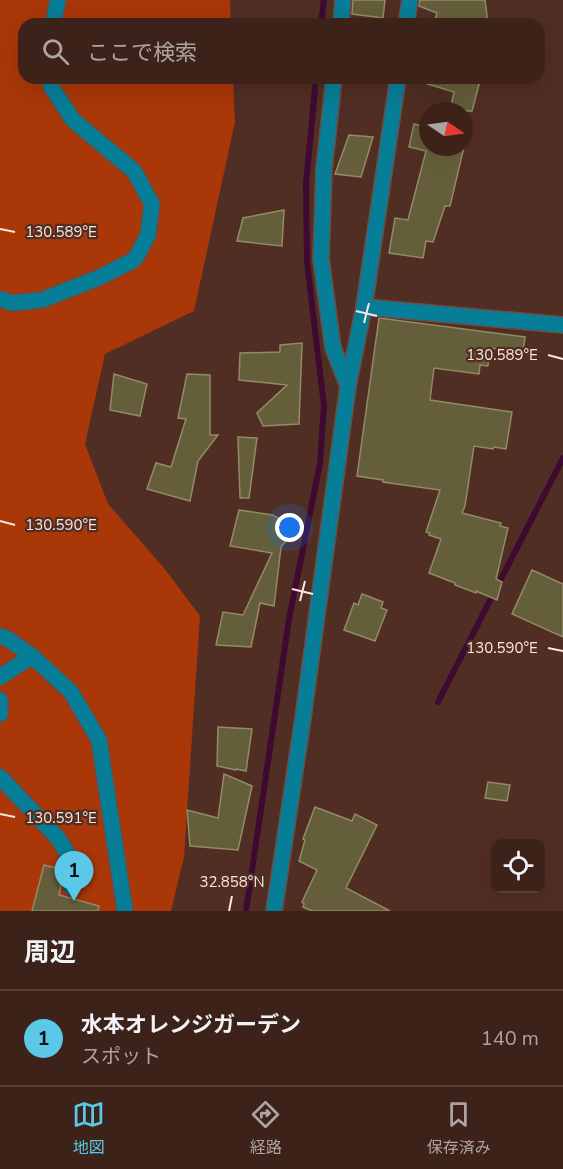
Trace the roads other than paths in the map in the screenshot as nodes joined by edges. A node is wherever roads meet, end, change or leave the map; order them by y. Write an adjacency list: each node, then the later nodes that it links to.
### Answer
1 (58, 0): 4 (street)
2 (343, 0): 5 (street)
3 (410, 0): 6 (street)
4 (54, 18)
5 (341, 18)
6 (407, 18)
7 (51, 84): 10 (street)
8 (333, 84): 13 (street)
9 (397, 84): 11 (street)
10 (0, 299)
11 (364, 307): 12 (street); 13 (street)
12 (563, 325)
13 (348, 386): 22 (street)
14 (0, 636): 15 (street)
15 (32, 656): 16 (street); 21 (street)
16 (0, 676)
17 (0, 700): 18 (street)
18 (0, 714)
19 (0, 777): 20 (street)
20 (71, 887)
21 (125, 911)
22 (274, 911)

